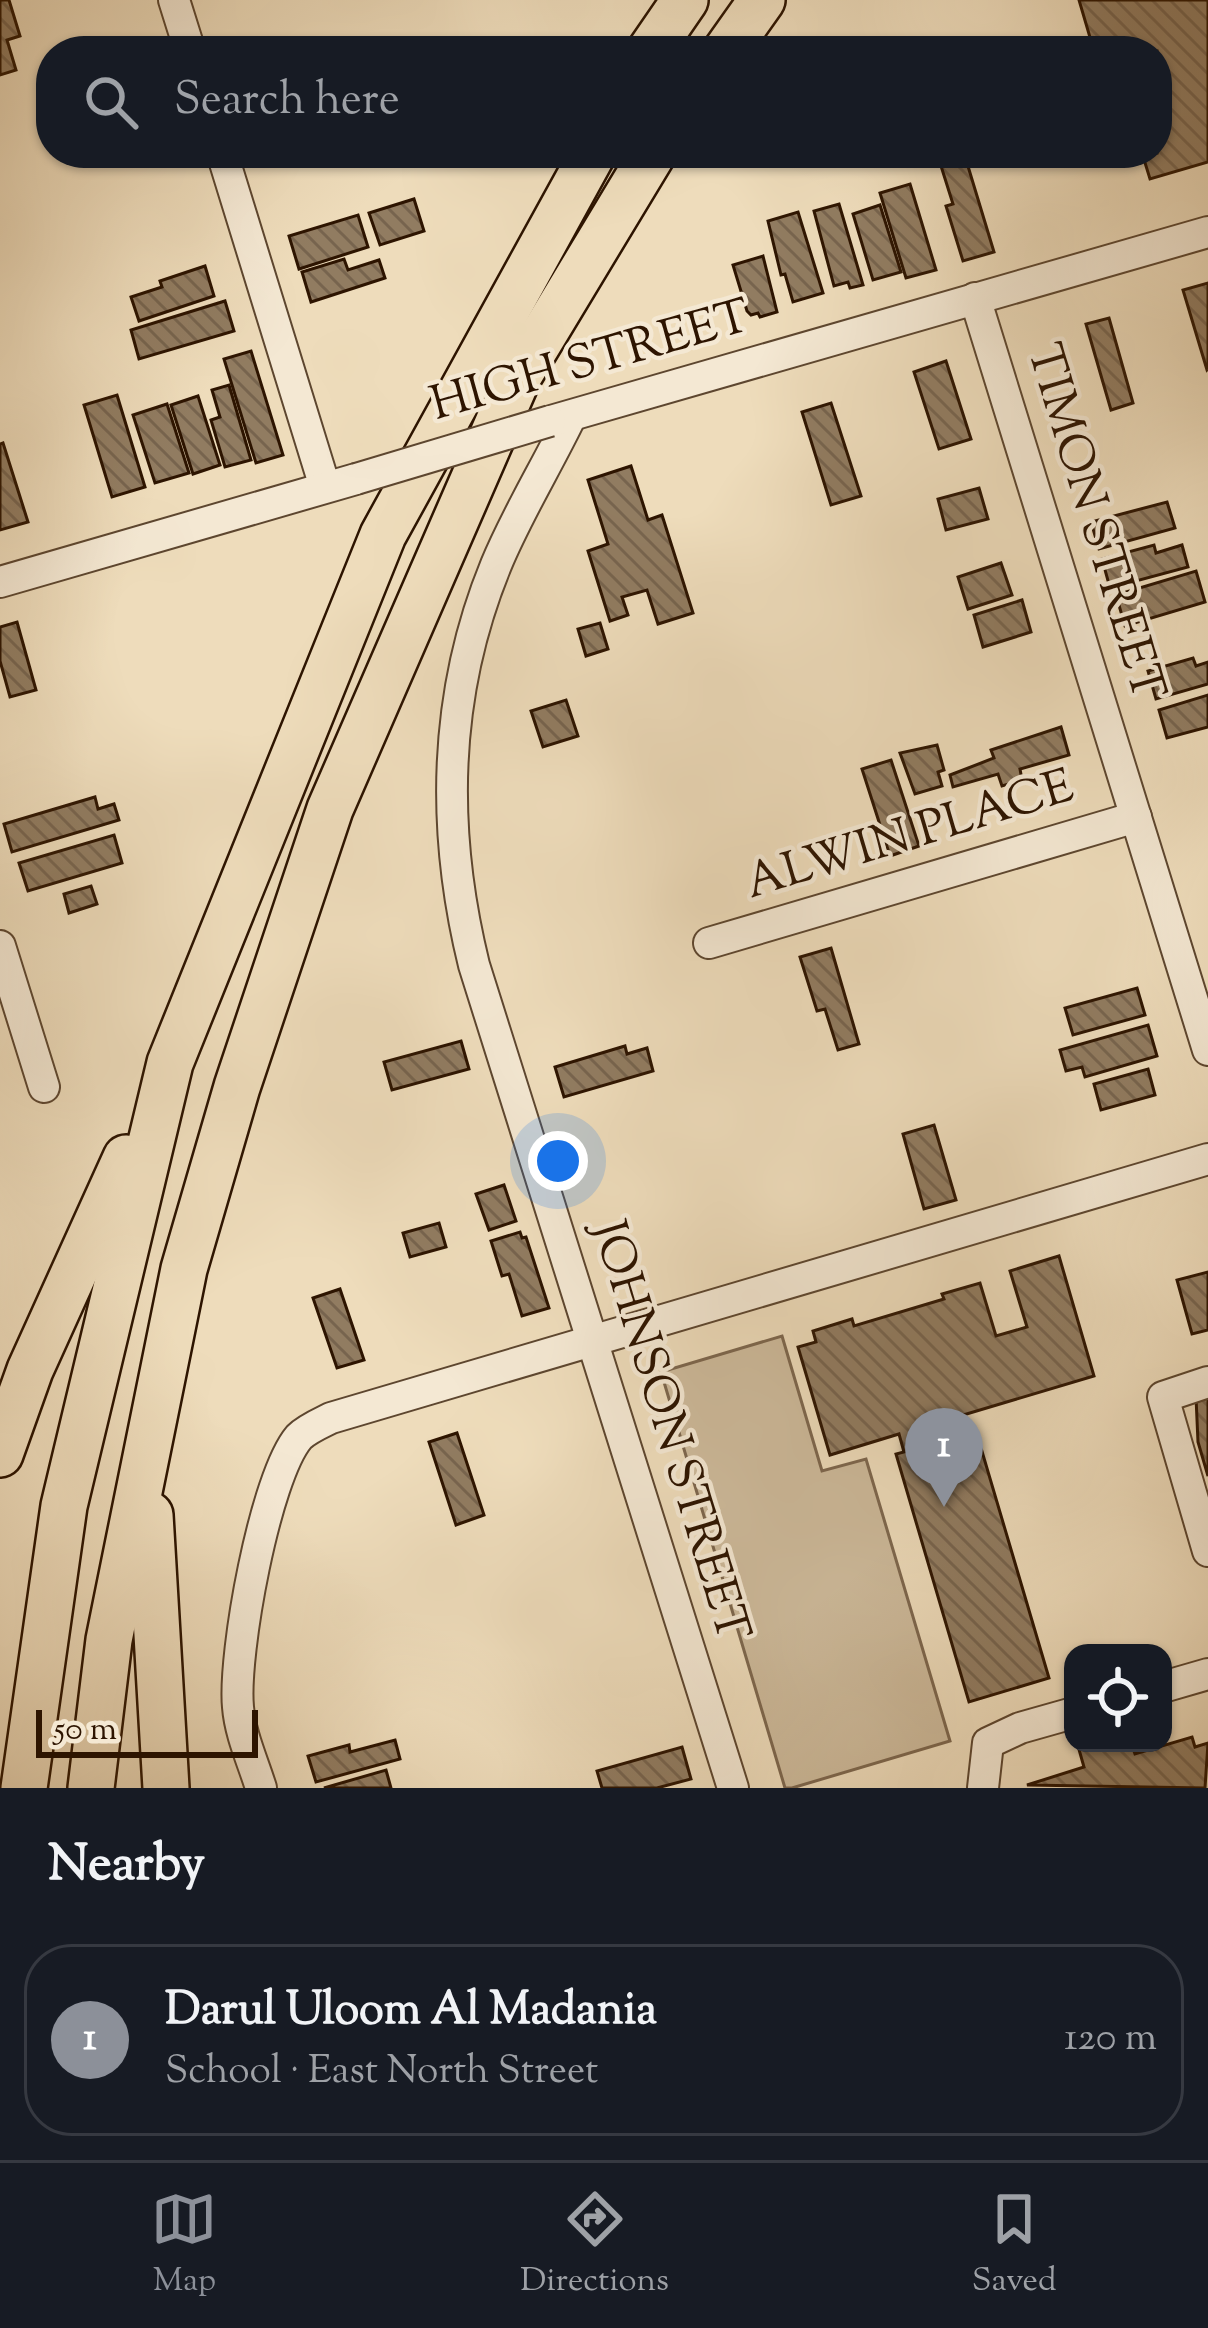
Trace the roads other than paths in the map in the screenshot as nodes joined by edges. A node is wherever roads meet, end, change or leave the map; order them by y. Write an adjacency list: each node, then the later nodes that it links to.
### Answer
1 (174, 0): 4 (street)
2 (686, 0): 5 (highway)
3 (762, 0): 6 (highway)
4 (185, 36)
5 (661, 36)
6 (737, 36)
7 (227, 168): 13 (street)
8 (584, 168): 19 (highway)
9 (644, 168): 24 (highway)
10 (1208, 232): 11 (street, HIGH STREET)
11 (976, 298): 12 (street, HIGH STREET); 15 (street, TIMON STREET)
12 (560, 419): 13 (street, HIGH STREET, bridge); 22 (street, JOHNSON STREET)
13 (326, 488): 14 (street, HIGH STREET)
14 (0, 582)
15 (1136, 817): 16 (street, ALWIN PLACE); 18 (street, TIMON STREET)
16 (709, 943)
17 (0, 946): 20 (street)
18 (1208, 1050)
19 (170, 1063): 25 (highway); 30 (highway)
20 (44, 1087)
21 (1208, 1159): 22 (street)
22 (591, 1340): 33 (street); 34 (street, JOHNSON STREET)
23 (1208, 1382): 26 (street)
24 (146, 1449): 31 (highway); 32 (highway)
25 (0, 1454)
26 (1208, 1551)
27 (1208, 1674): 28 (street)
28 (1172, 1684)
29 (1064, 1715): 35 (street)
30 (24, 1788)
31 (91, 1788)
32 (166, 1788)
33 (261, 1788)
34 (733, 1788)
35 (983, 1788)

